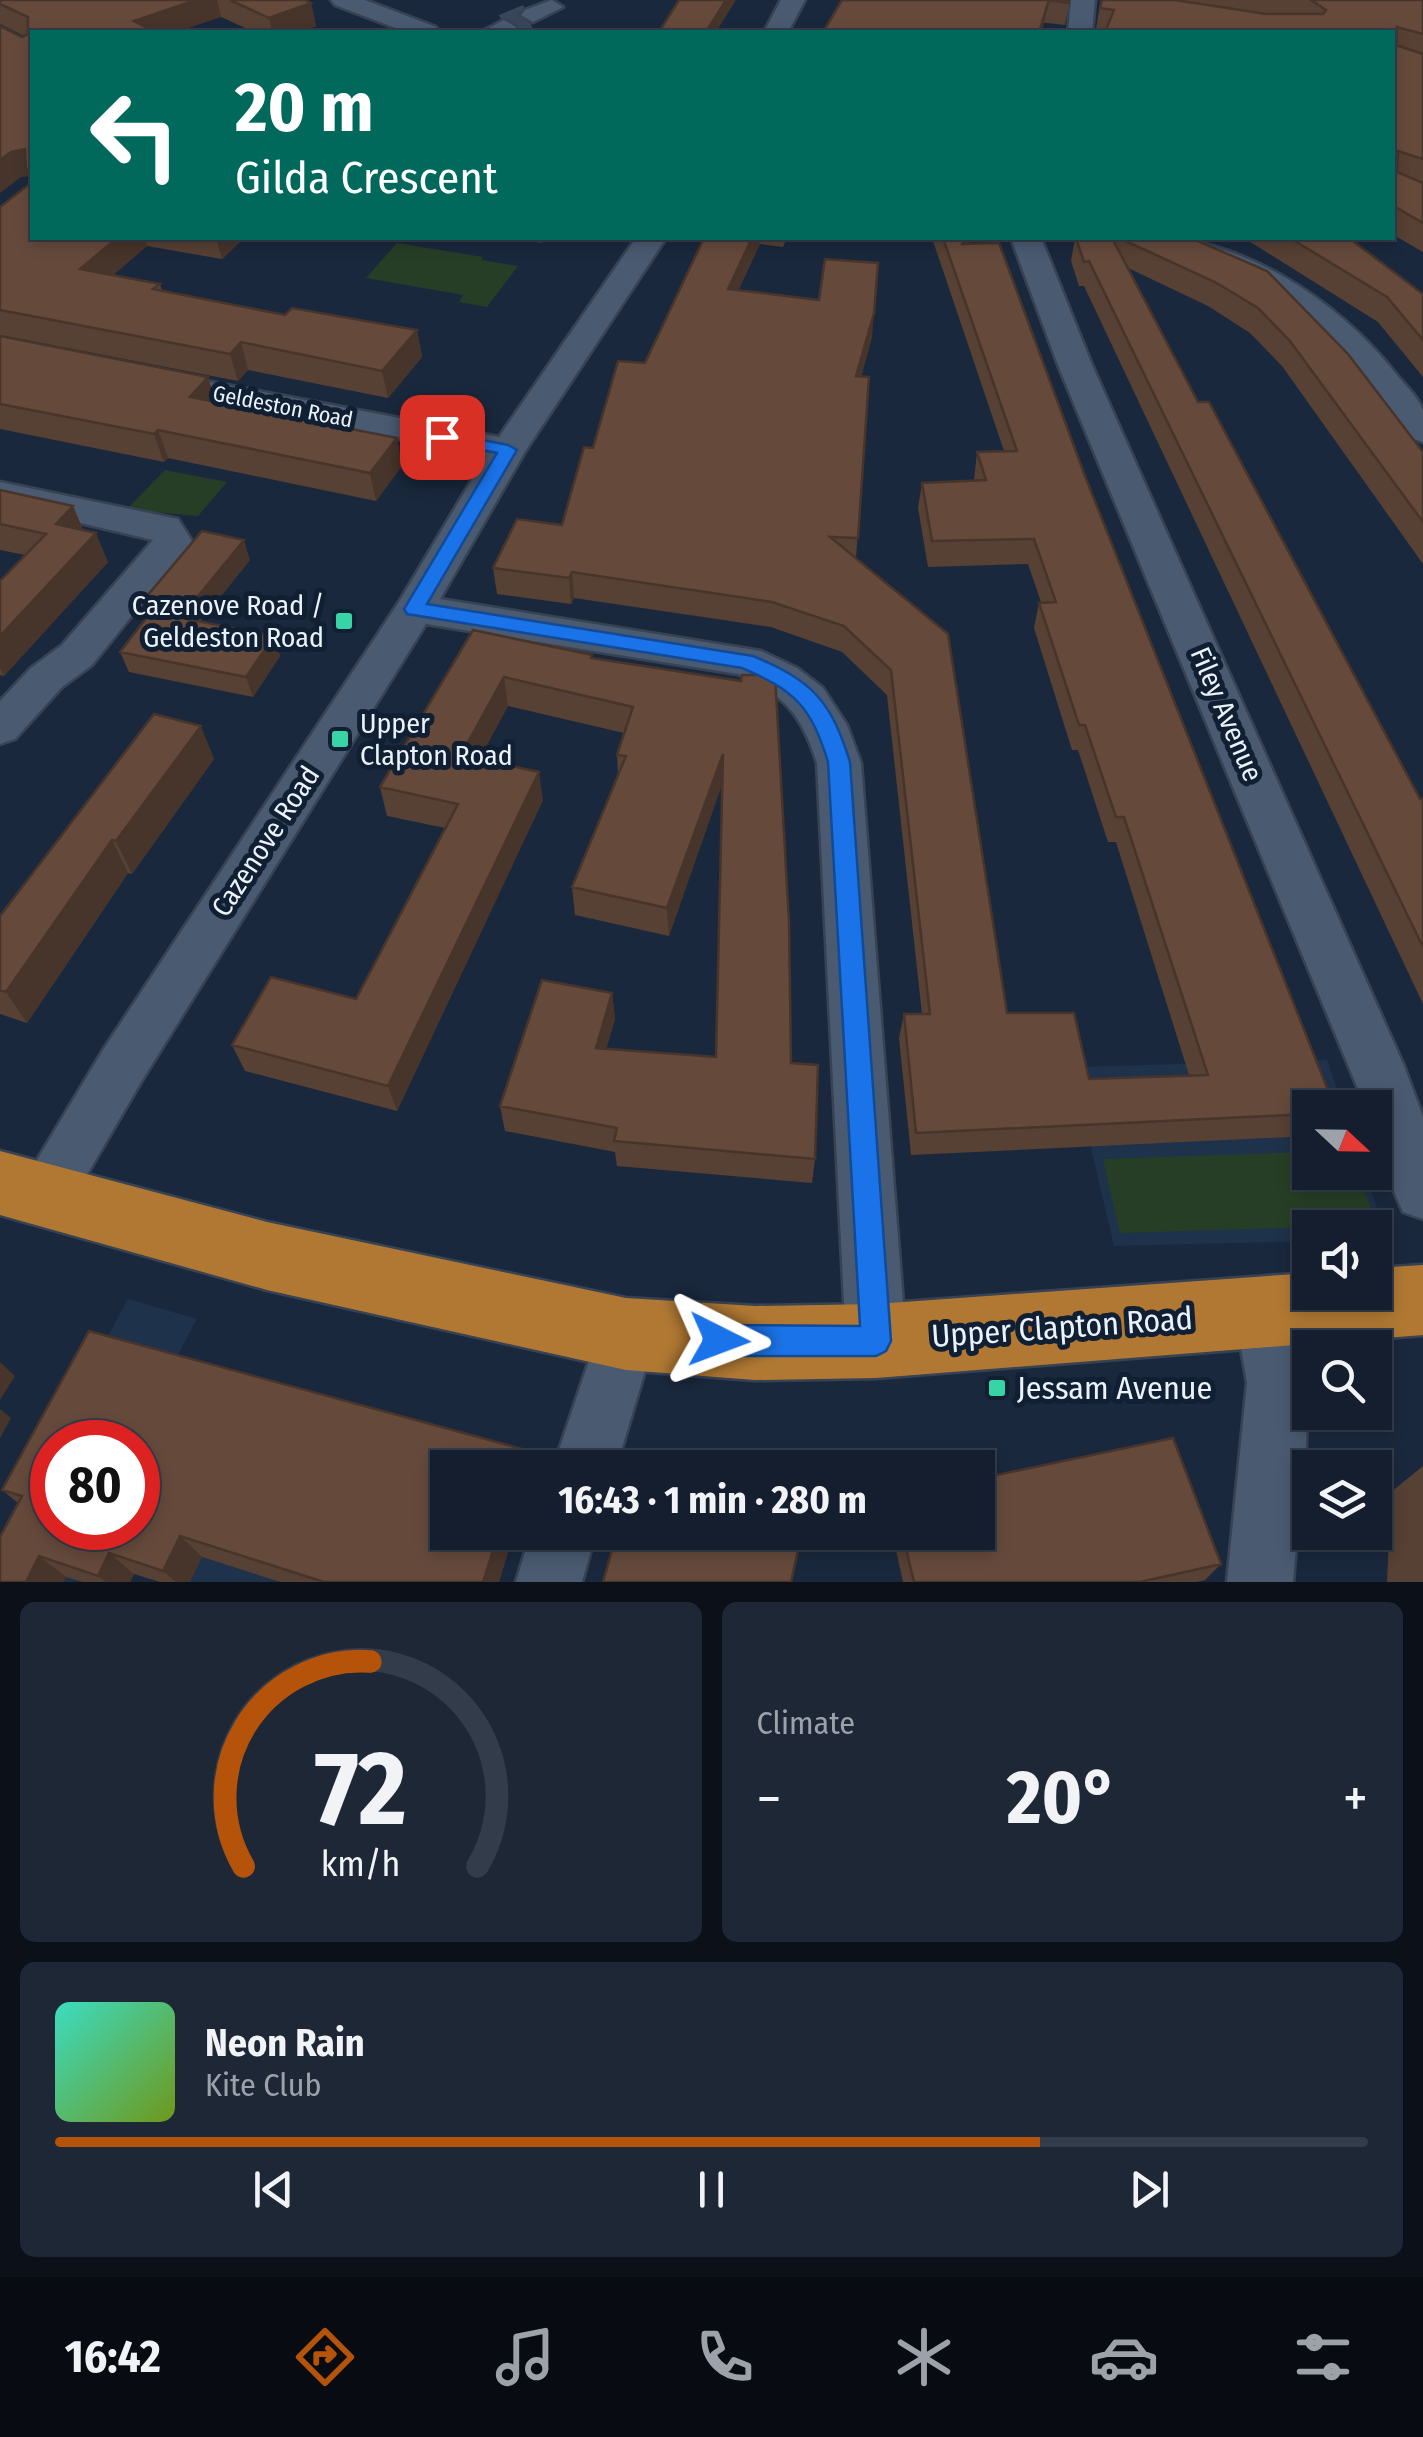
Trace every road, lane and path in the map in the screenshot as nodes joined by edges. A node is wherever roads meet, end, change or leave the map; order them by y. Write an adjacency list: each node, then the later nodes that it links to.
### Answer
1 (343, 0): 4 (street)
2 (793, 0): 5 (street)
3 (1083, 0): 6 (street)
4 (421, 30)
5 (777, 30)
6 (1080, 30)
7 (649, 240): 12 (street, Cazenove Road)
8 (1027, 240): 17 (street, Filey Avenue)
9 (1164, 240): 11 (street)
10 (112, 372): 12 (street, Geldeston Road)
11 (1423, 431)
12 (508, 450): 14 (street, Cazenove Road)
13 (0, 493): 15 (street)
14 (414, 609): 16 (street, Cazenove Road); 21 (street)
15 (0, 728)
16 (22, 1189): 20 (highway, Upper Clapton Road)
17 (1423, 1193)
18 (1423, 1300): 19 (highway, Upper Clapton Road)
19 (1265, 1313): 21 (highway, Upper Clapton Road); 25 (street)
20 (626, 1334): 21 (highway, Upper Clapton Road); 22 (street)
21 (876, 1341)
22 (590, 1450)
23 (558, 1550): 24 (street)
24 (548, 1582)
25 (1260, 1582)

